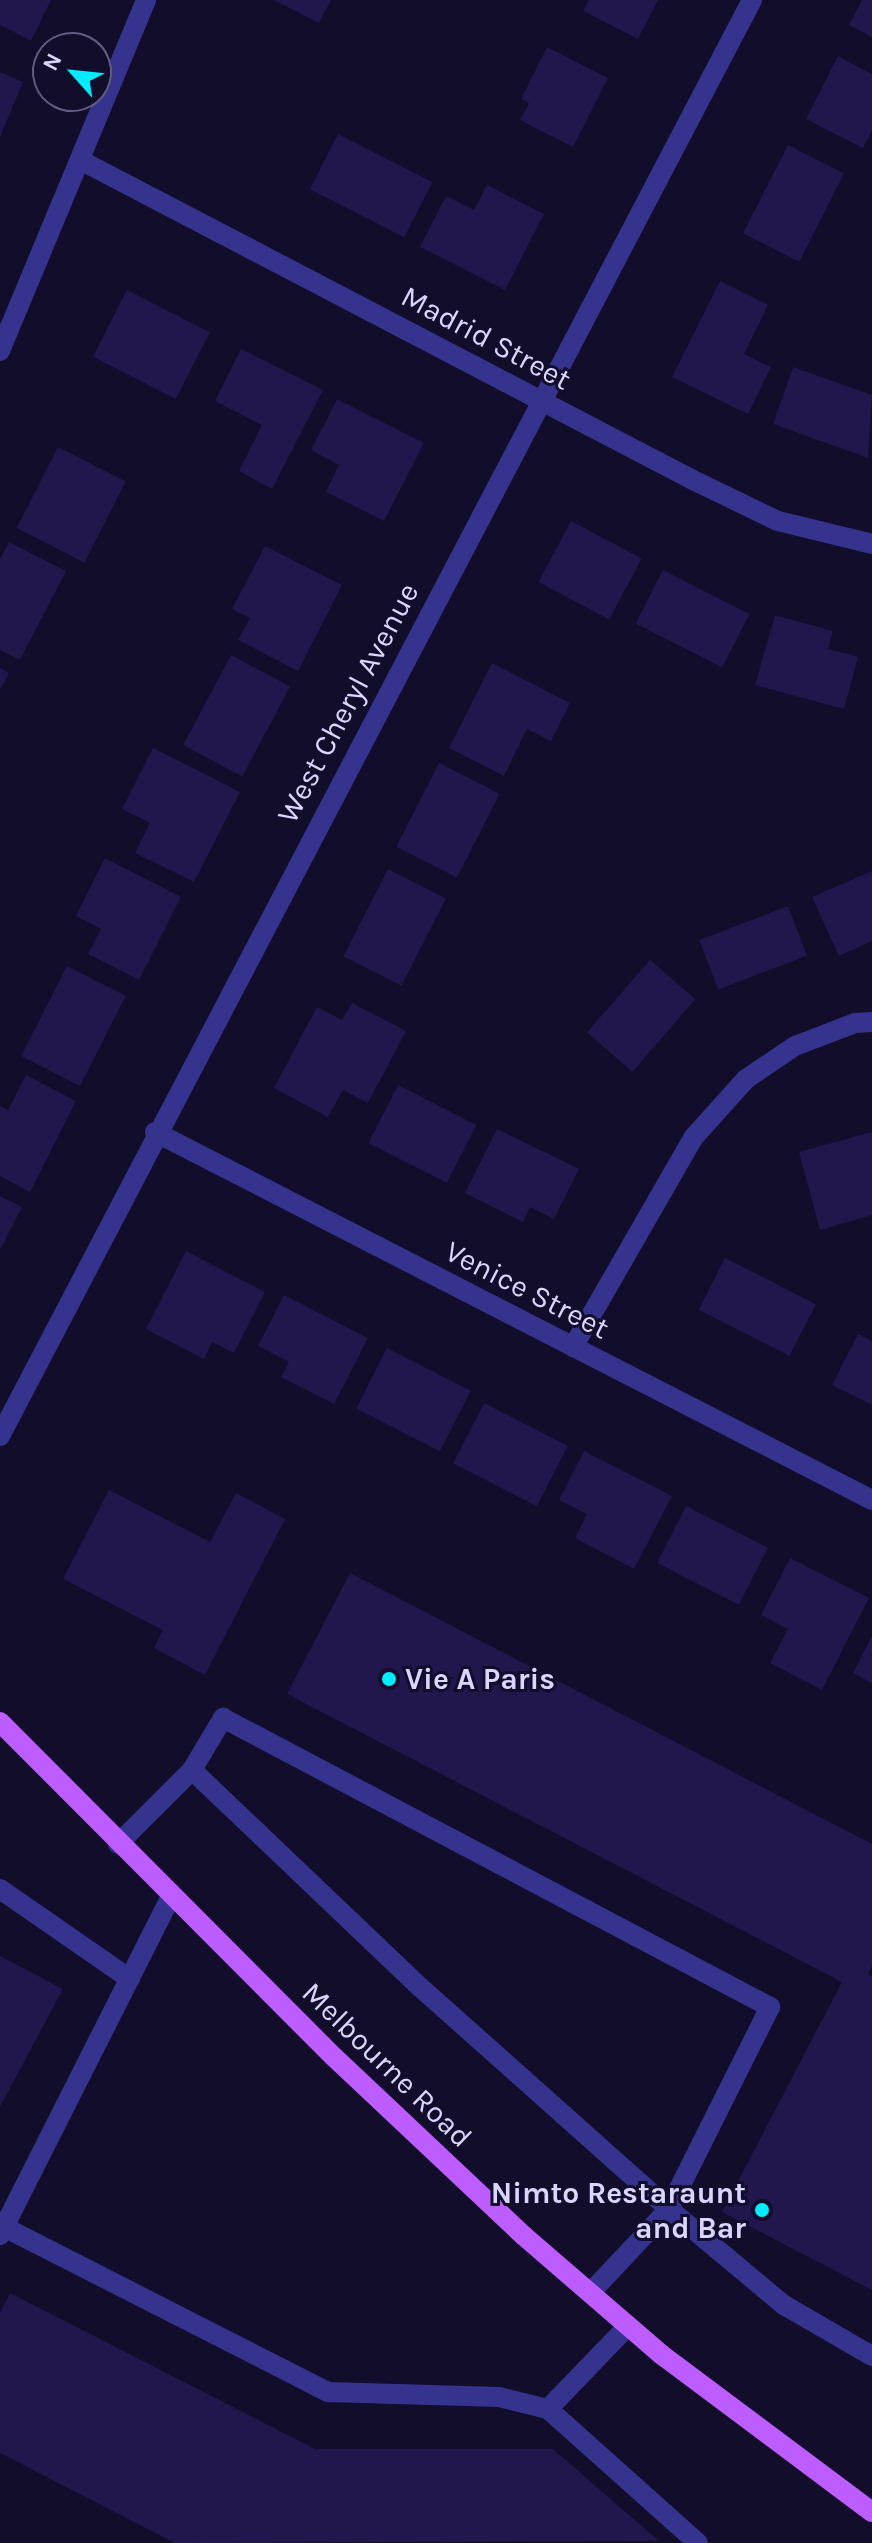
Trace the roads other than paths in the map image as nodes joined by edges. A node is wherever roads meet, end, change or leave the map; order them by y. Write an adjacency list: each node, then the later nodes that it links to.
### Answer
1 (146, 0): 3 (street)
2 (752, 0): 5 (street, West Cheryl Avenue)
3 (82, 161): 4 (street); 5 (street, Madrid Street)
4 (0, 351)
5 (541, 401): 6 (street, Madrid Street); 8 (street, West Cheryl Avenue)
6 (872, 544)
7 (872, 1022): 9 (street)
8 (155, 1132): 9 (street, Venice Street); 10 (street, West Cheryl Avenue)
9 (573, 1347): 11 (street, Venice Street)
10 (0, 1436)
11 (872, 1500)
12 (0, 1722): 14 (main road, Melbourne Road)
13 (192, 1770): 14 (street); 18 (street); 18 (street)
14 (118, 1844): 16 (main road, Melbourne Road)
15 (0, 1889): 17 (street)
16 (171, 1897): 17 (street); 20 (main road, Melbourne Road)
17 (130, 1979): 19 (street)
18 (669, 2209): 20 (street); 22 (street)
19 (2, 2231): 23 (street)
20 (590, 2293): 21 (main road, Melbourne Road)
21 (628, 2326): 23 (street); 24 (main road, Melbourne Road)
22 (872, 2356)
23 (548, 2409): 25 (street)
24 (872, 2512)
25 (698, 2543)

